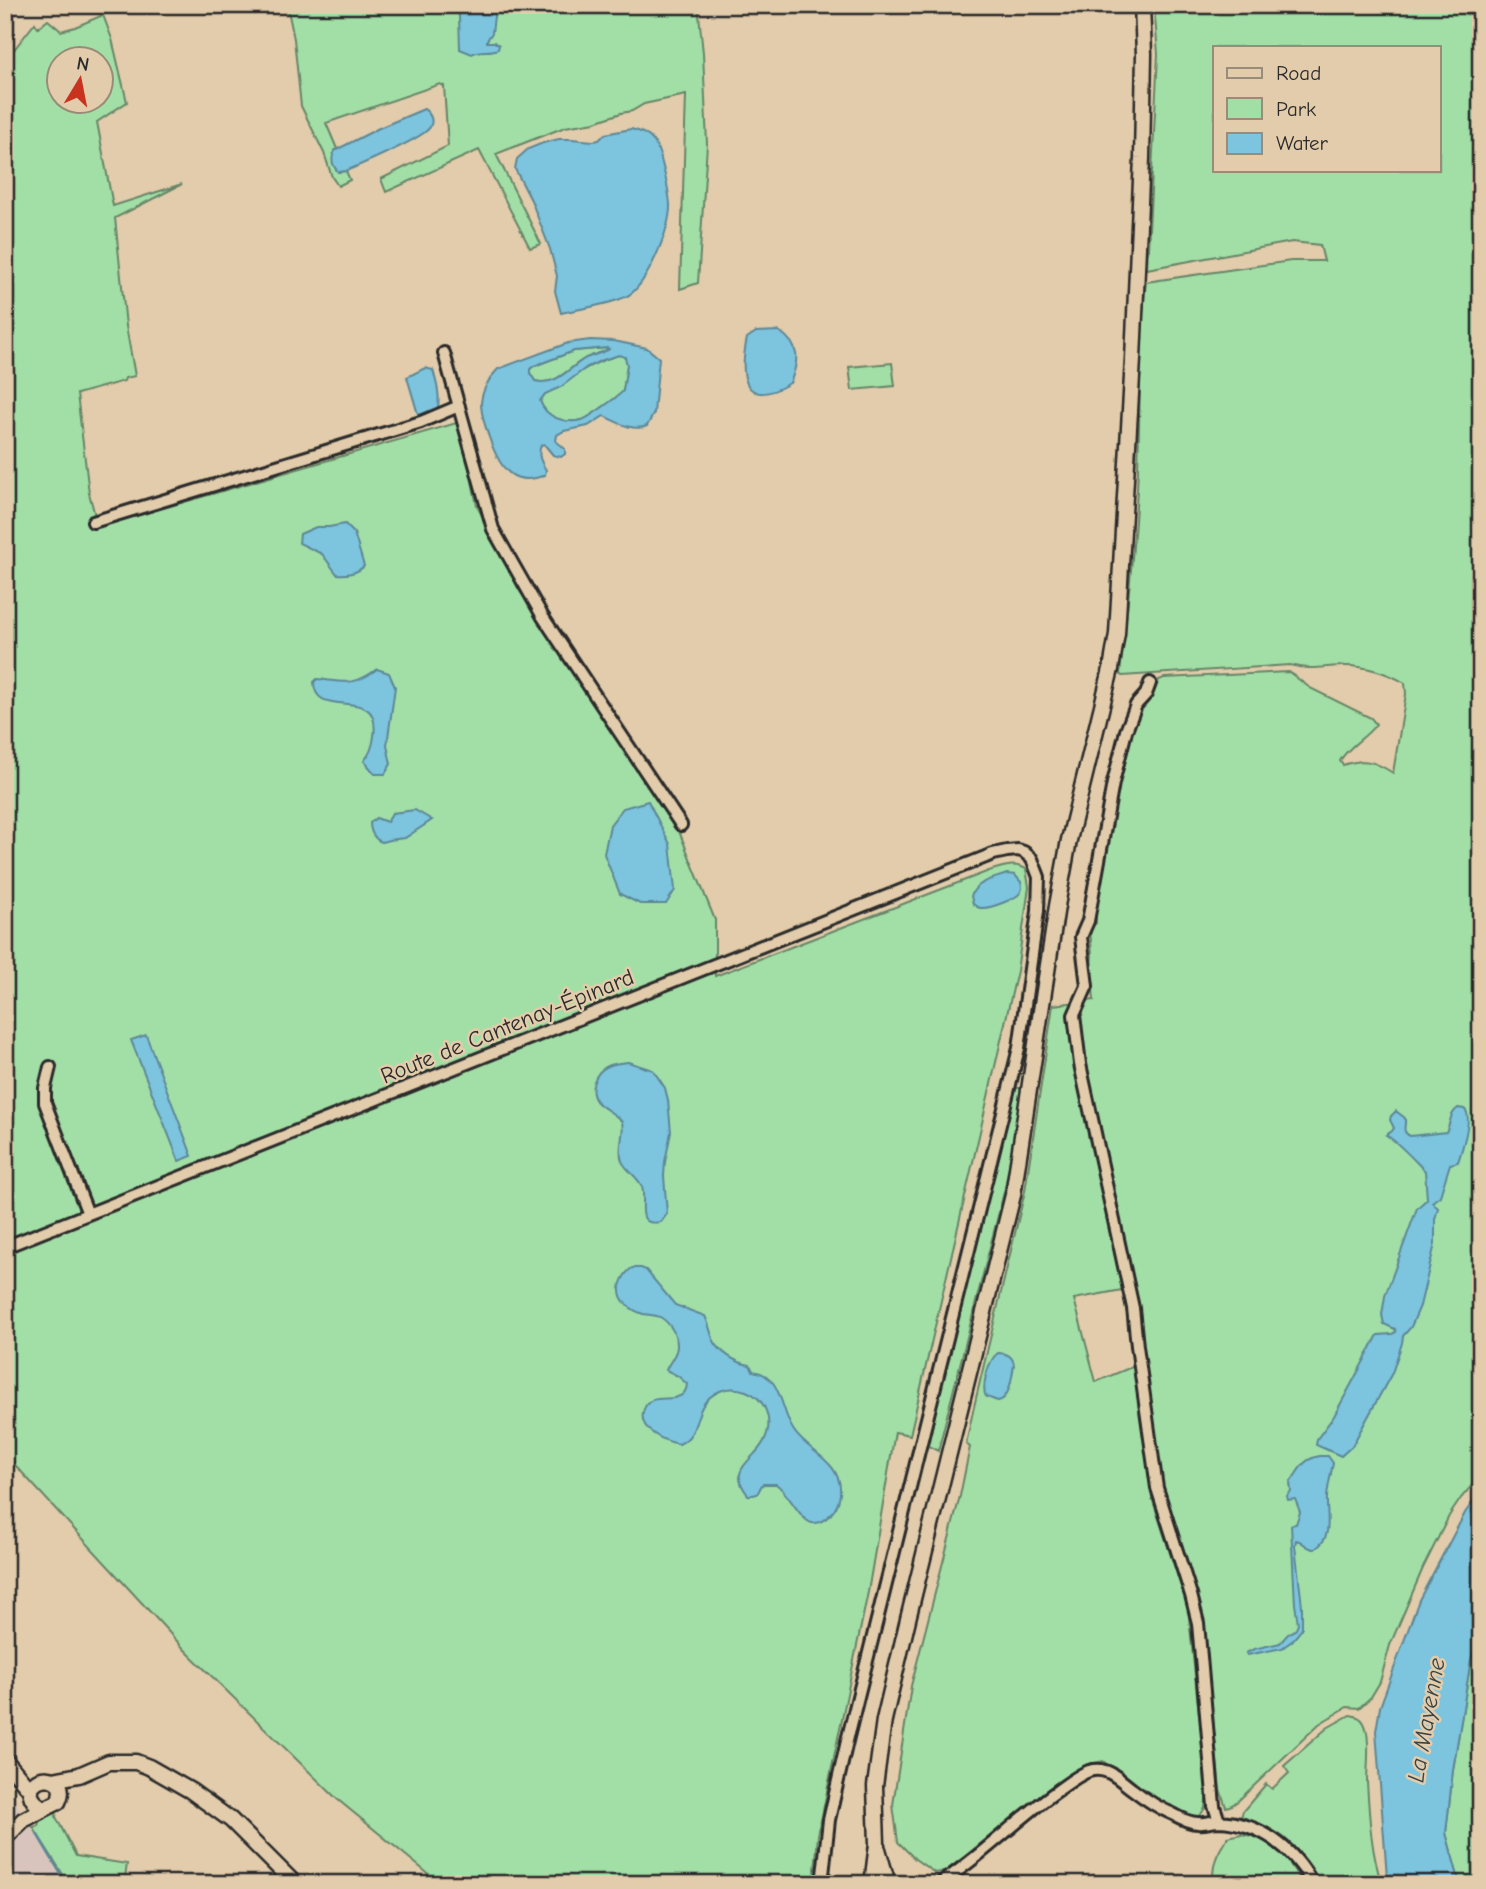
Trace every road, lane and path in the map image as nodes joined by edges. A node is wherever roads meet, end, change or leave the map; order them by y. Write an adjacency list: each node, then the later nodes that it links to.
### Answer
1 (1142, 5): 18 (main road)
2 (444, 353): 3 (street)
3 (459, 406): 4 (street); 6 (street)
4 (93, 522)
5 (1150, 683): 16 (street)
6 (681, 825)
7 (50, 1067): 8 (street)
8 (88, 1214): 9 (street, Route de Cantenay-Épinard); 20 (street, Route de Cantenay-Épinard)
9 (5, 1247)
10 (8, 1763): 12 (main road)
11 (79, 1775): 12 (main road); 13 (main road); 19 (main road)
12 (39, 1787): 13 (main road); 14 (main road); 15 (main road)
13 (61, 1794): 14 (main road)
14 (45, 1808): 15 (main road)
15 (23, 1820): 17 (main road)
16 (1219, 1821): 23 (street); 24 (street)
17 (5, 1838)
18 (877, 1844): 21 (main road); 22 (main road)
19 (295, 1884)
20 (822, 1884)
21 (872, 1884)
22 (888, 1884)
23 (939, 1884)
24 (1312, 1884)

